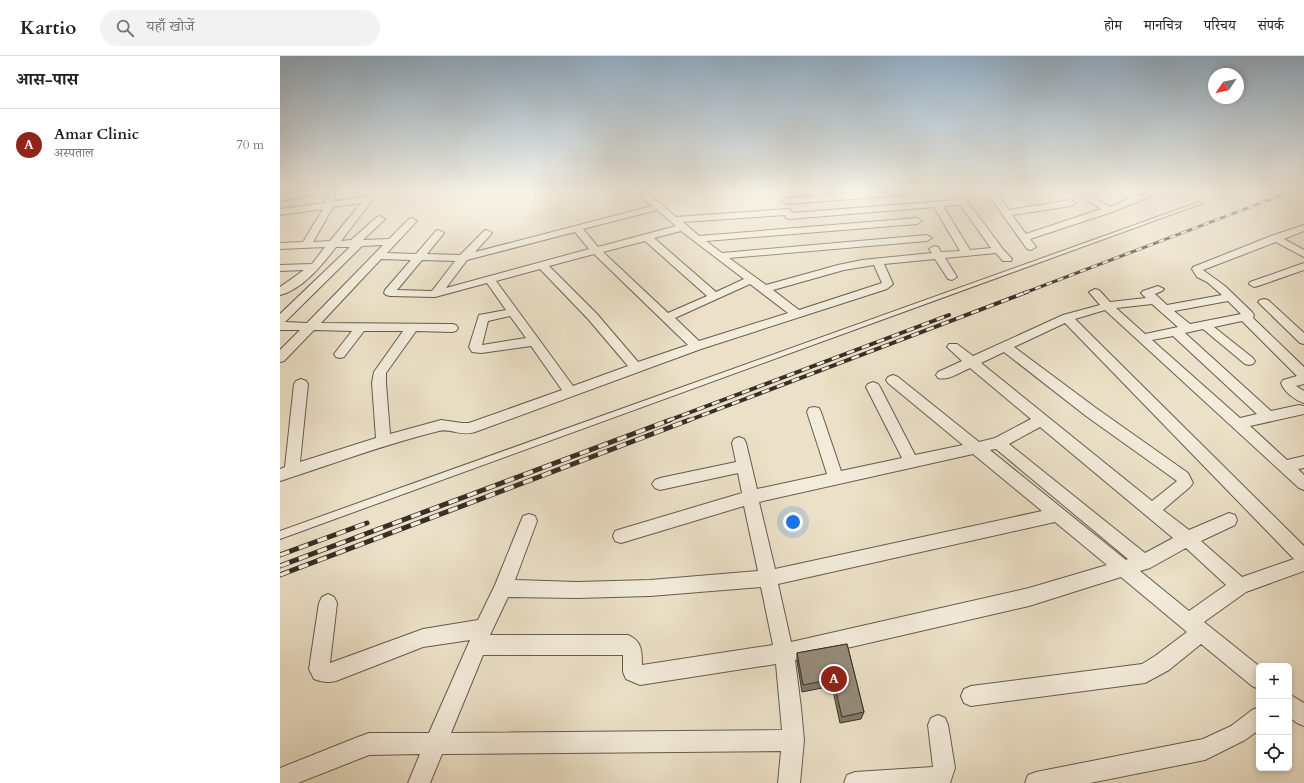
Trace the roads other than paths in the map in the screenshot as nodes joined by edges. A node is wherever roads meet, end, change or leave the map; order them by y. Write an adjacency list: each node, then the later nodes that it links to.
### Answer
1 (319, 224): 27 (street)
2 (351, 224): 28 (street)
3 (375, 224): 29 (street)
4 (409, 224): 26 (street)
5 (593, 224): 16 (street)
6 (680, 224): 15 (street)
7 (790, 224): 18 (street)
8 (876, 224): 18 (street)
9 (919, 224): 22 (street)
10 (949, 224): 35 (street)
11 (978, 224): 33 (street)
12 (1014, 224): 23 (street)
13 (1067, 224): 23 (street)
14 (1143, 224): 114 (lane)
15 (684, 227): 21 (street); 25 (street)
16 (577, 228): 34 (street); 41 (street)
17 (1304, 228): 24 (street)
18 (791, 230): 25 (street); 32 (street)
19 (439, 233): 39 (street)
20 (487, 233): 41 (street)
21 (648, 238): 34 (street); 56 (street)
22 (927, 238): 32 (street); 37 (street)
23 (1024, 238): 31 (street)
24 (1275, 238): 36 (street); 57 (street)
25 (697, 239): 40 (street)
26 (391, 242): 29 (street); 38 (street)
27 (307, 244): 28 (street); 30 (street)
28 (335, 244): 29 (street); 45 (street)
29 (356, 244): 66 (street)
30 (280, 246)
31 (1031, 247)
32 (793, 250): 40 (street)
33 (998, 250): 35 (street); 42 (street)
34 (596, 251): 44 (street); 64 (street)
35 (967, 253): 37 (street)
36 (1304, 254)
37 (937, 255): 43 (street); 48 (street)
38 (378, 256): 39 (street); 69 (street)
39 (419, 256): 41 (street); 55 (street)
40 (722, 256): 50 (street)
41 (463, 258): 55 (street)
42 (1007, 259)
43 (878, 262): 52 (street); 62 (street)
44 (542, 265): 49 (street); 84 (street)
45 (315, 267): 46 (street); 53 (street)
46 (280, 268)
47 (1301, 270): 51 (street)
48 (952, 277)
49 (490, 279): 55 (street); 61 (street)
50 (751, 280): 52 (street); 56 (street)
51 (1254, 284)
52 (765, 289): 62 (street)
53 (280, 292)
54 (1095, 292): 59 (street)
55 (434, 294)
56 (714, 296): 64 (street)
57 (1231, 297): 60 (street); 63 (street)
58 (1264, 302): 75 (street)
59 (1108, 306): 60 (street); 65 (street); 74 (street)
60 (1164, 309): 73 (street)
61 (514, 312): 76 (street); 76 (street)
62 (796, 314): 77 (street)
63 (1245, 317): 68 (street); 86 (street)
64 (666, 318): 77 (street)
65 (1067, 318): 78 (street); 117 (street)
66 (280, 321)
67 (280, 326): 69 (street)
68 (1206, 326): 73 (street); 82 (street)
69 (310, 327): 70 (street); 81 (street)
70 (361, 327): 71 (street); 80 (street)
71 (412, 328): 72 (street); 97 (street)
72 (452, 328)
73 (1182, 330): 74 (street); 94 (street)
74 (1143, 338): 96 (street)
75 (1304, 340)
76 (535, 341): 91 (street)
77 (697, 346): 84 (street)
78 (1005, 346): 83 (street); 110 (street)
79 (953, 347): 83 (street)
80 (340, 354)
81 (280, 358)
82 (1248, 361)
83 (970, 362): 85 (street); 95 (street)
84 (636, 368): 91 (street)
85 (943, 375)
86 (1304, 375)
87 (1304, 379): 92 (street)
88 (893, 380): 100 (street)
89 (301, 384): 105 (street)
90 (873, 388): 101 (street)
91 (571, 392): 97 (street)
92 (1301, 404): 94 (street)
93 (814, 412): 106 (street)
94 (1269, 417): 96 (street)
95 (1041, 420): 99 (street); 110 (street)
96 (1238, 424): 104 (street)
97 (383, 441): 105 (street)
98 (739, 443): 103 (street)
99 (998, 443): 100 (street); 118 (street)
100 (975, 448): 101 (street); 111 (street)
101 (911, 462): 106 (street)
102 (1304, 462): 104 (street)
103 (744, 466): 107 (street); 109 (street)
104 (1285, 466): 108 (street)
105 (286, 473)
106 (836, 479): 109 (street)
107 (660, 484)
108 (1304, 484)
109 (752, 497): 115 (street); 121 (street)
110 (1152, 510): 116 (street)
111 (1057, 515): 120 (street); 121 (street)
112 (1229, 520): 116 (street)
113 (529, 521): 123 (street)
114 (280, 535)
115 (621, 536)
116 (1187, 539): 118 (street); 122 (street)
117 (1304, 557)
118 (1144, 562): 120 (street)
119 (1304, 564): 122 (street)
120 (1124, 569): 125 (street); 127 (street)
121 (769, 578): 123 (street); 127 (street)
122 (1240, 586): 125 (street)
123 (503, 588): 126 (street)
124 (328, 603): 126 (street)
125 (1195, 627): 128 (street); 129 (street)
126 (480, 637): 127 (street); 135 (street)
127 (784, 653): 134 (street)
128 (1256, 677)
129 (971, 696)
130 (1292, 706): 131 (street)
131 (1304, 716)
132 (1256, 719): 140 (street)
133 (938, 725): 139 (street)
134 (793, 740): 135 (street); 138 (street)
135 (436, 743): 136 (street); 137 (street)
136 (280, 779)
137 (419, 783)
138 (789, 783)
139 (855, 783)
140 (1036, 783)

